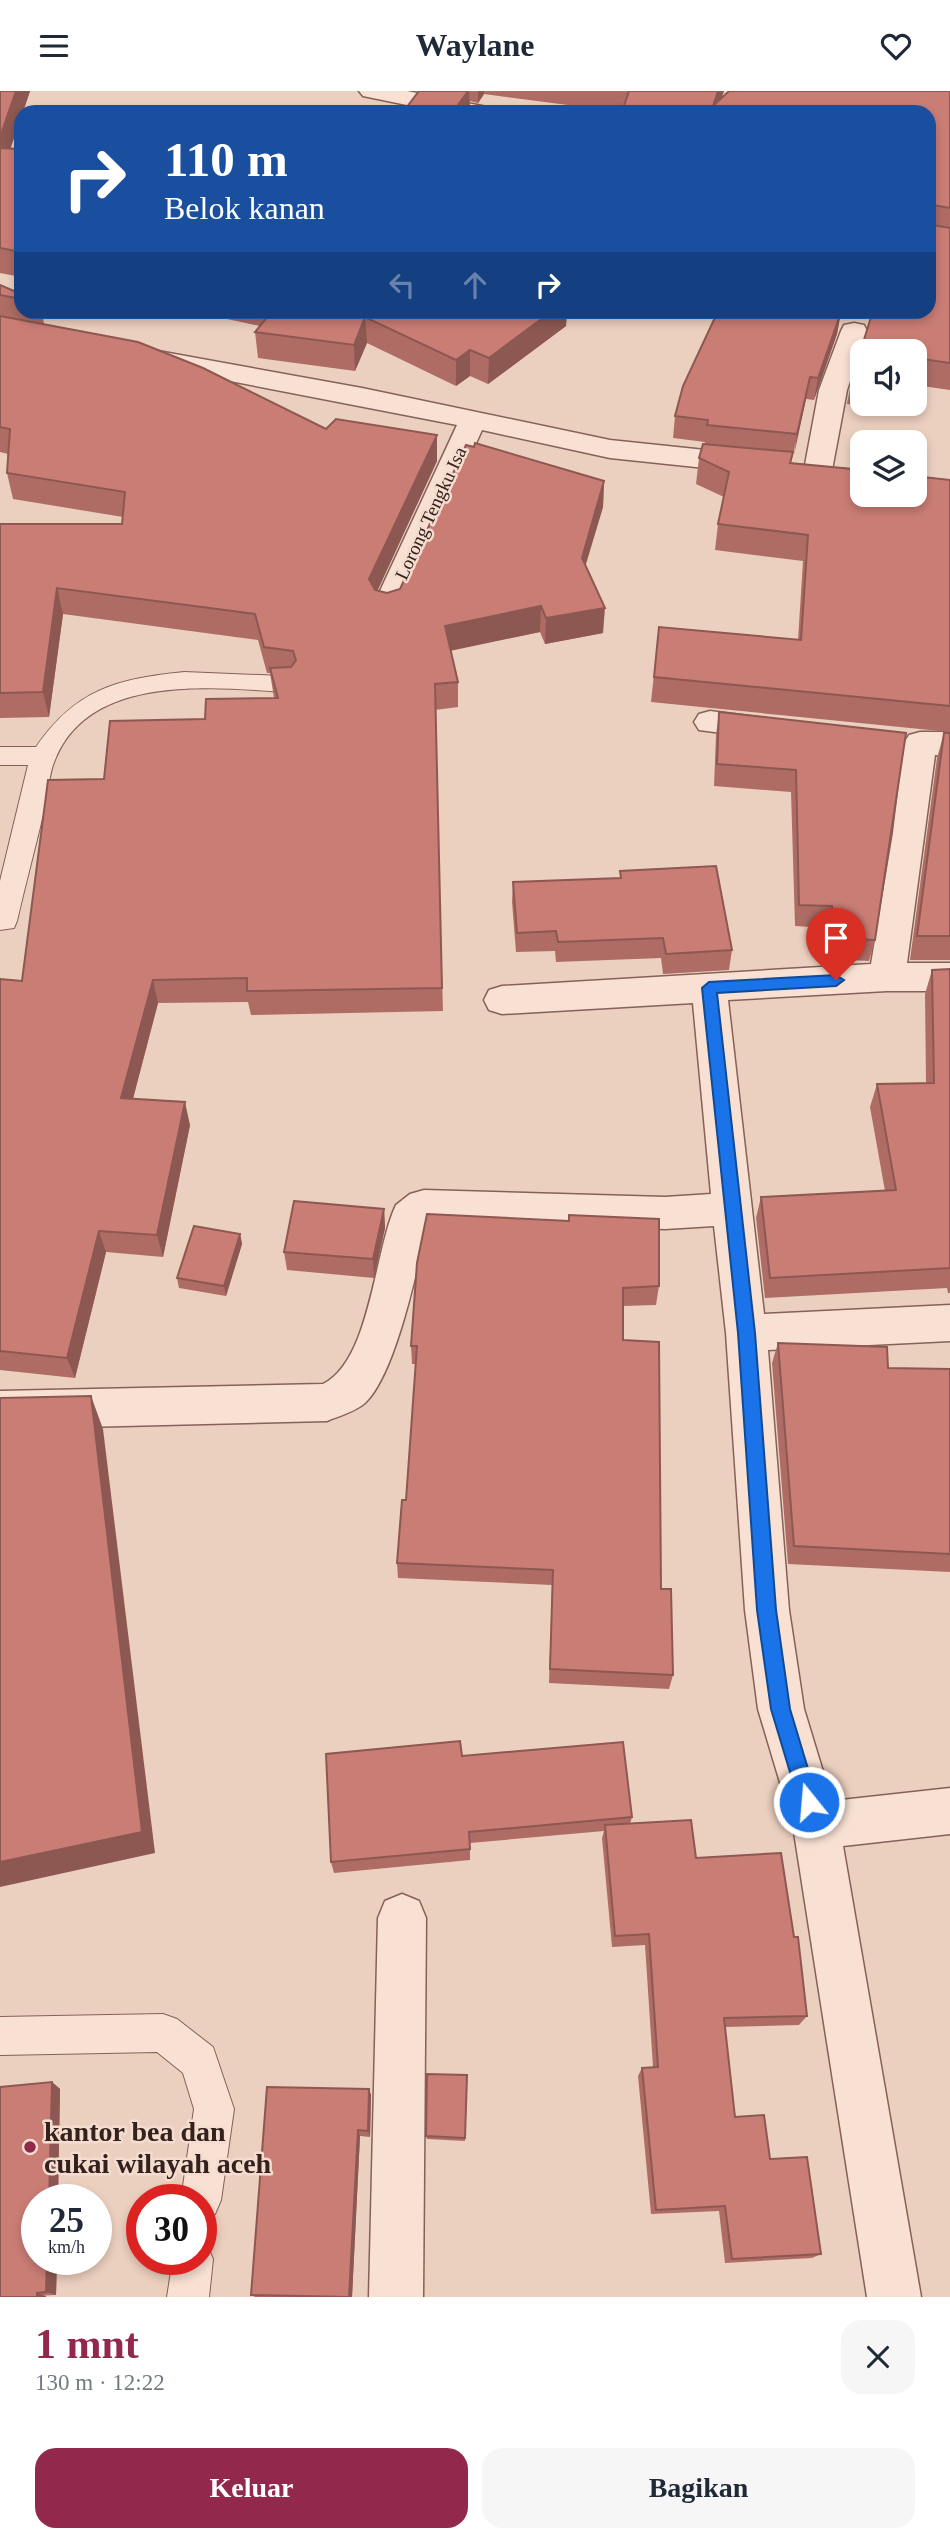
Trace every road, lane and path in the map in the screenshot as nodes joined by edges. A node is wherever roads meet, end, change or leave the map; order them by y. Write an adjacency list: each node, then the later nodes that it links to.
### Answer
1 (371, 91): 2 (street)
2 (475, 105)
3 (854, 331): 5 (street)
4 (121, 352): 5 (street)
5 (473, 420): 6 (street, Lorong Tengku Isa)
6 (388, 606)
7 (284, 684): 11 (lane)
8 (710, 722): 9 (street)
9 (802, 731)
10 (921, 742): 14 (street)
11 (44, 755): 12 (lane); 13 (lane)
12 (0, 756)
13 (4, 921)
14 (887, 977): 15 (street); 16 (street)
15 (950, 977)
16 (709, 988): 17 (street); 18 (street)
17 (502, 1000)
18 (732, 1209): 20 (street); 21 (street)
19 (950, 1323): 20 (street)
20 (746, 1333): 23 (street)
21 (0, 1410)
22 (950, 1811): 23 (street)
23 (816, 1826): 30 (street)
24 (402, 1918): 29 (street)
25 (0, 2036): 26 (lane)
26 (203, 2184)
27 (191, 2275): 28 (lane)
28 (188, 2297)
29 (397, 2297)
30 (894, 2297)

